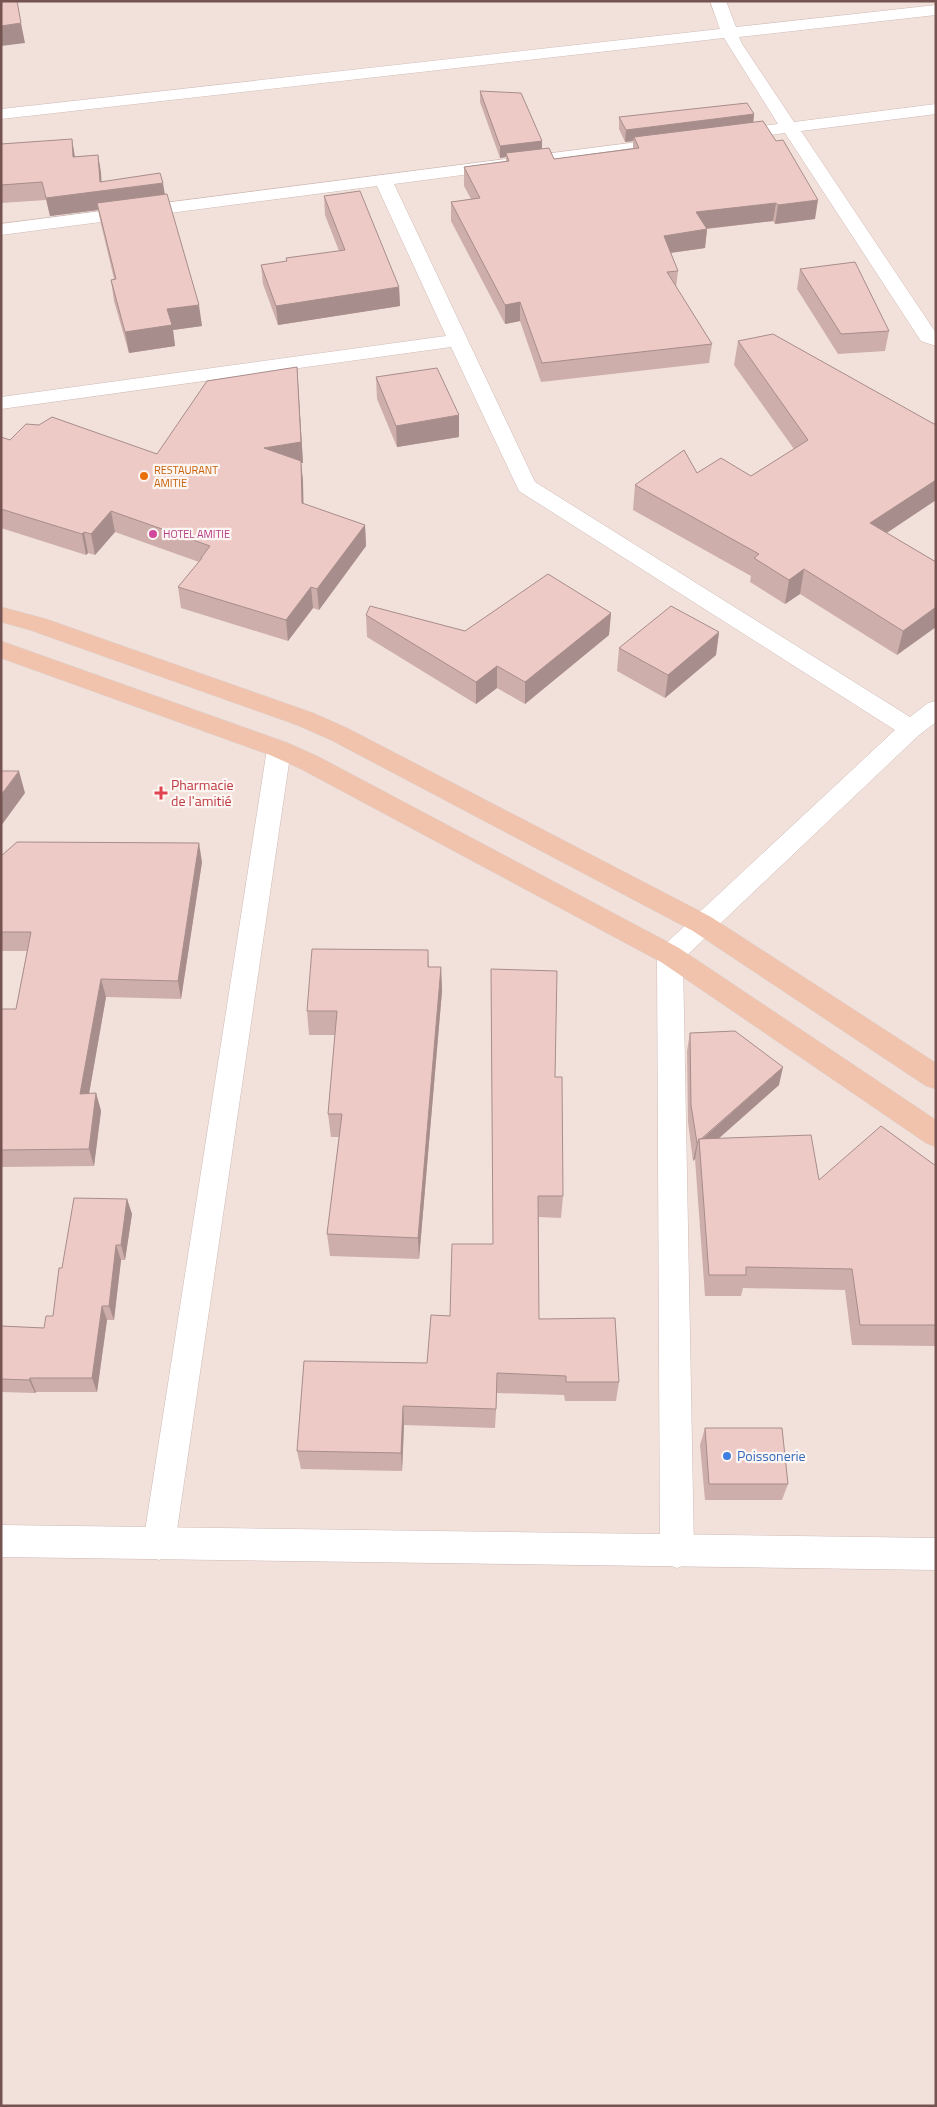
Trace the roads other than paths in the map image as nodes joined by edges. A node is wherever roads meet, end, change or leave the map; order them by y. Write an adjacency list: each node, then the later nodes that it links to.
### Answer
1 (718, 1): 3 (street)
2 (936, 10): 3 (street)
3 (729, 32): 5 (street); 6 (street)
4 (936, 108): 6 (street)
5 (1, 114)
6 (790, 128): 7 (street); 12 (street)
7 (720, 136)
8 (690, 140): 9 (street)
9 (383, 180): 10 (street); 11 (street)
10 (1, 230)
11 (458, 340): 13 (street); 17 (street)
12 (936, 340)
13 (1, 403)
14 (1, 614): 19 (main road)
15 (1, 649): 18 (main road)
16 (936, 709): 17 (street)
17 (911, 729): 19 (street)
18 (279, 749): 20 (main road); 24 (street)
19 (702, 924): 20 (street); 21 (main road)
20 (670, 955): 22 (main road); 25 (street)
21 (936, 1078)
22 (936, 1135)
23 (1, 1541): 24 (street)
24 (159, 1544): 25 (street)
25 (677, 1552): 26 (street)
26 (936, 1554)

